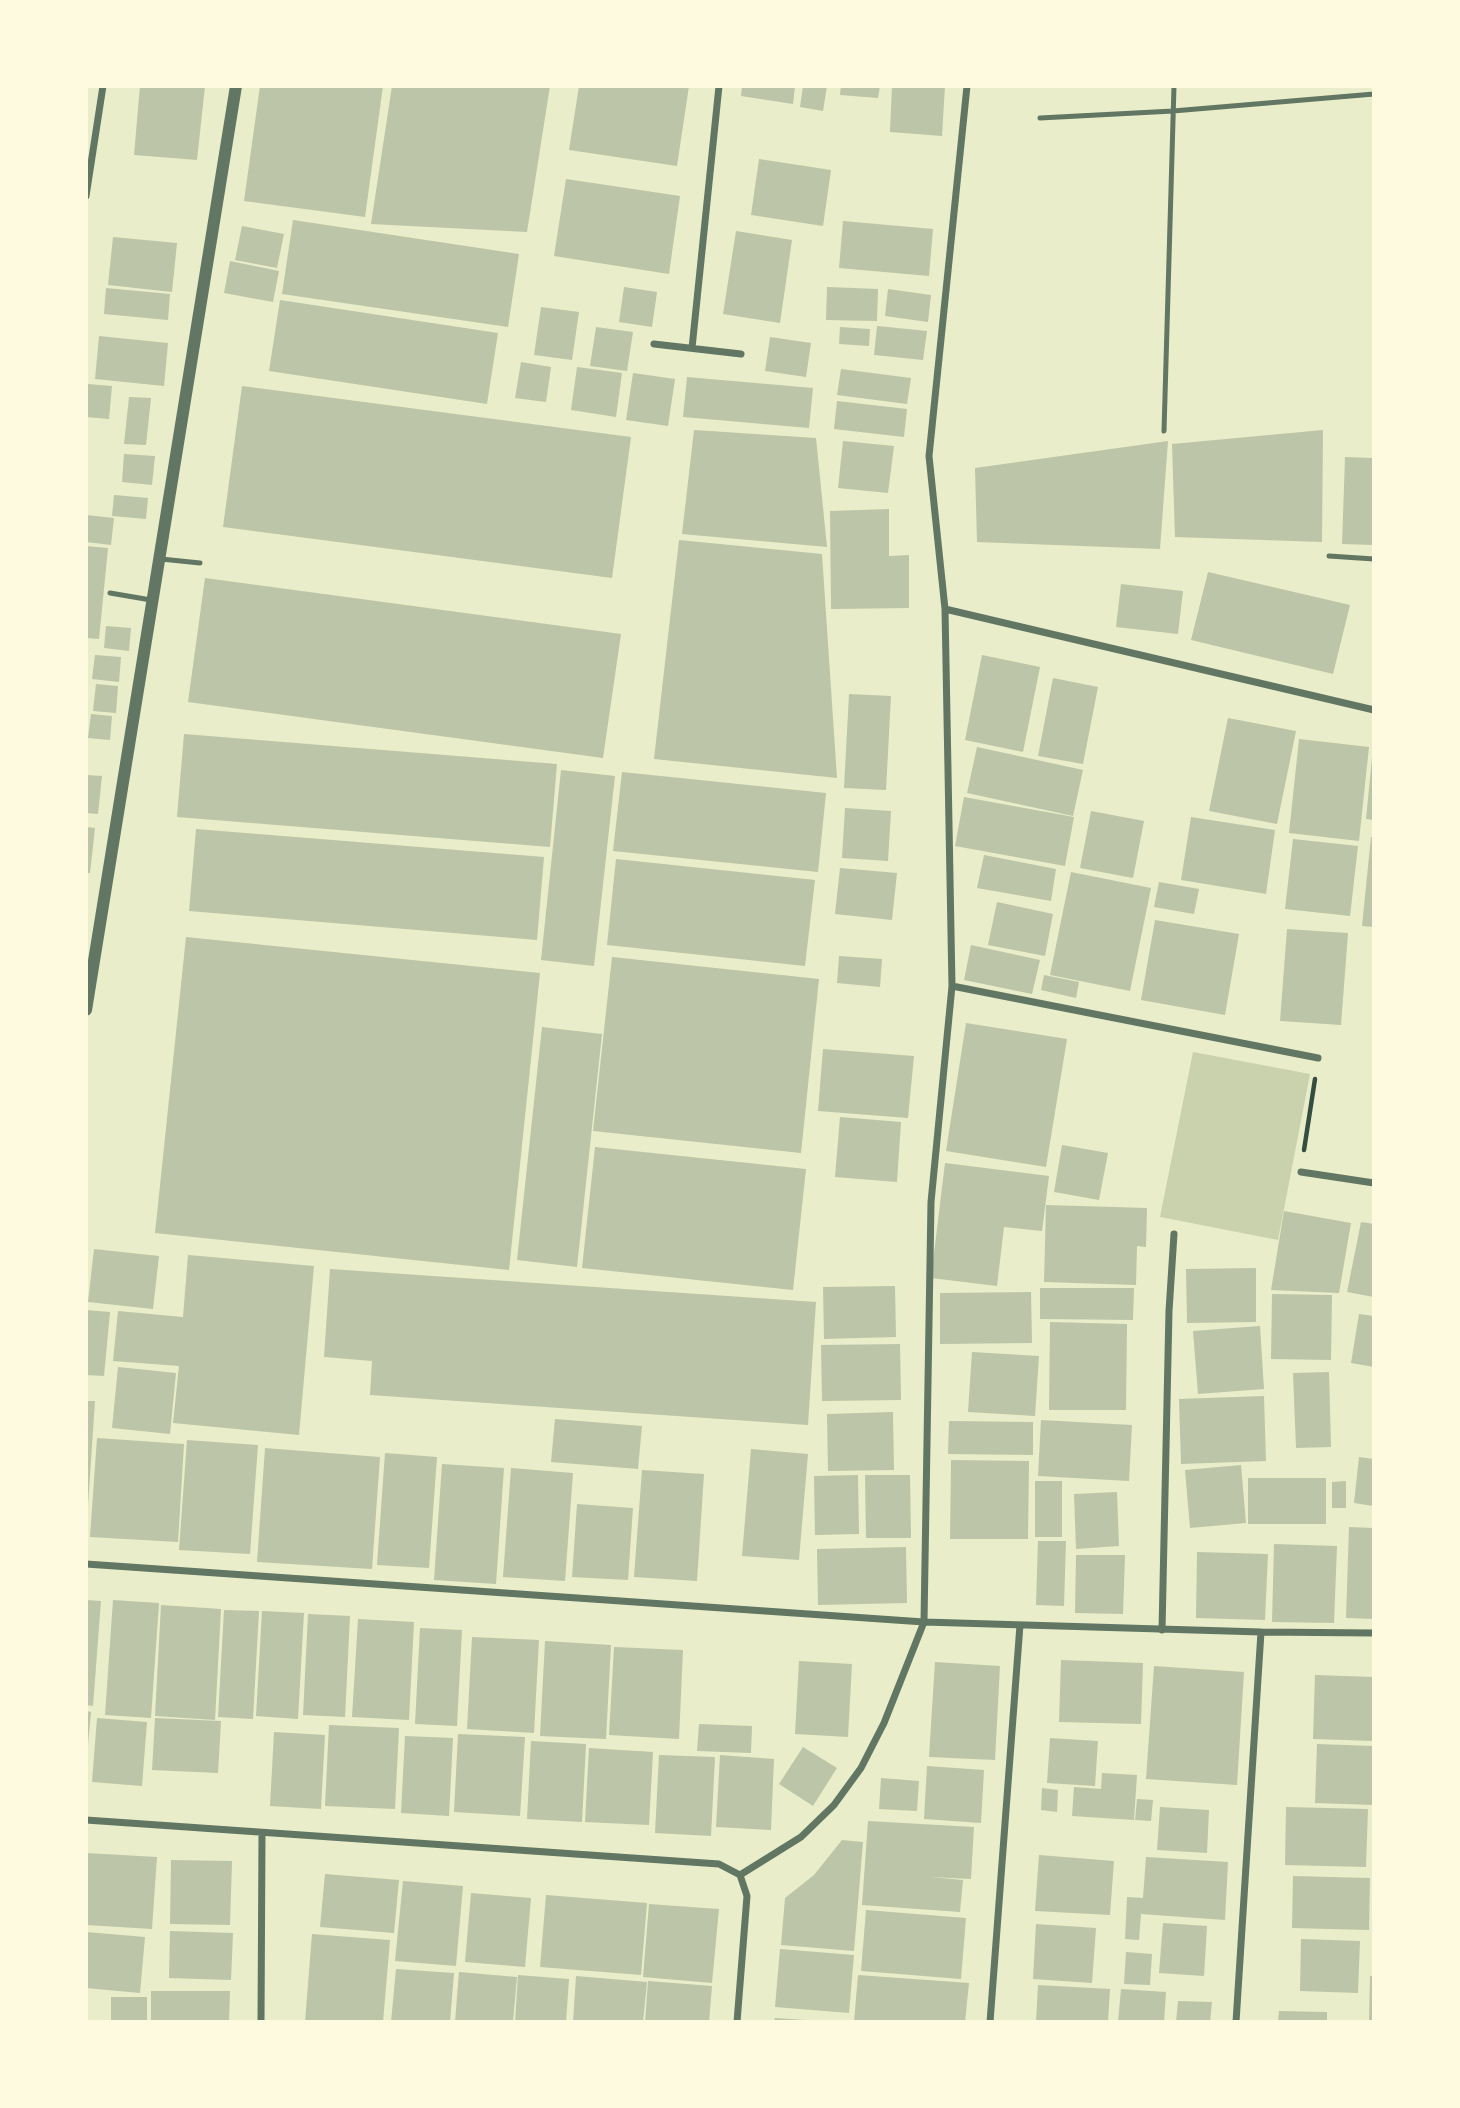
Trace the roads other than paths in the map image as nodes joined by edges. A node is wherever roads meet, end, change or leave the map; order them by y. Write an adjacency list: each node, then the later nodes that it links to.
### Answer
1 (103, 86): 9 (street)
2 (236, 86): 15 (street)
3 (719, 86): 11 (street)
4 (967, 86): 20 (street)
5 (1174, 86): 7 (lane)
6 (1374, 94): 7 (lane)
7 (1173, 111): 8 (lane); 13 (lane)
8 (1040, 118)
9 (86, 197)
10 (654, 344): 11 (street)
11 (692, 348): 12 (street)
12 (741, 354)
13 (1164, 431)
14 (1329, 556): 16 (lane)
15 (159, 559): 17 (lane); 19 (street)
16 (1374, 559)
17 (200, 563)
18 (110, 593): 19 (lane)
19 (151, 600): 23 (street)
20 (945, 609): 21 (street); 22 (street)
21 (1374, 710)
22 (952, 986): 24 (street); 29 (street)
23 (86, 1010)
24 (1318, 1058)
25 (1301, 1172): 26 (street)
26 (1374, 1183)
27 (1174, 1234): 31 (street)
28 (86, 1564): 29 (street)
29 (924, 1622): 30 (street); 36 (street)
30 (1020, 1625): 31 (street); 39 (street)
31 (1162, 1630): 32 (street)
32 (1262, 1632): 33 (street); 40 (street)
33 (1374, 1633)
34 (86, 1820): 35 (street)
35 (262, 1833): 36 (street); 37 (street)
36 (740, 1875): 38 (street)
37 (261, 2022)
38 (737, 2022)
39 (990, 2022)
40 (1236, 2022)

